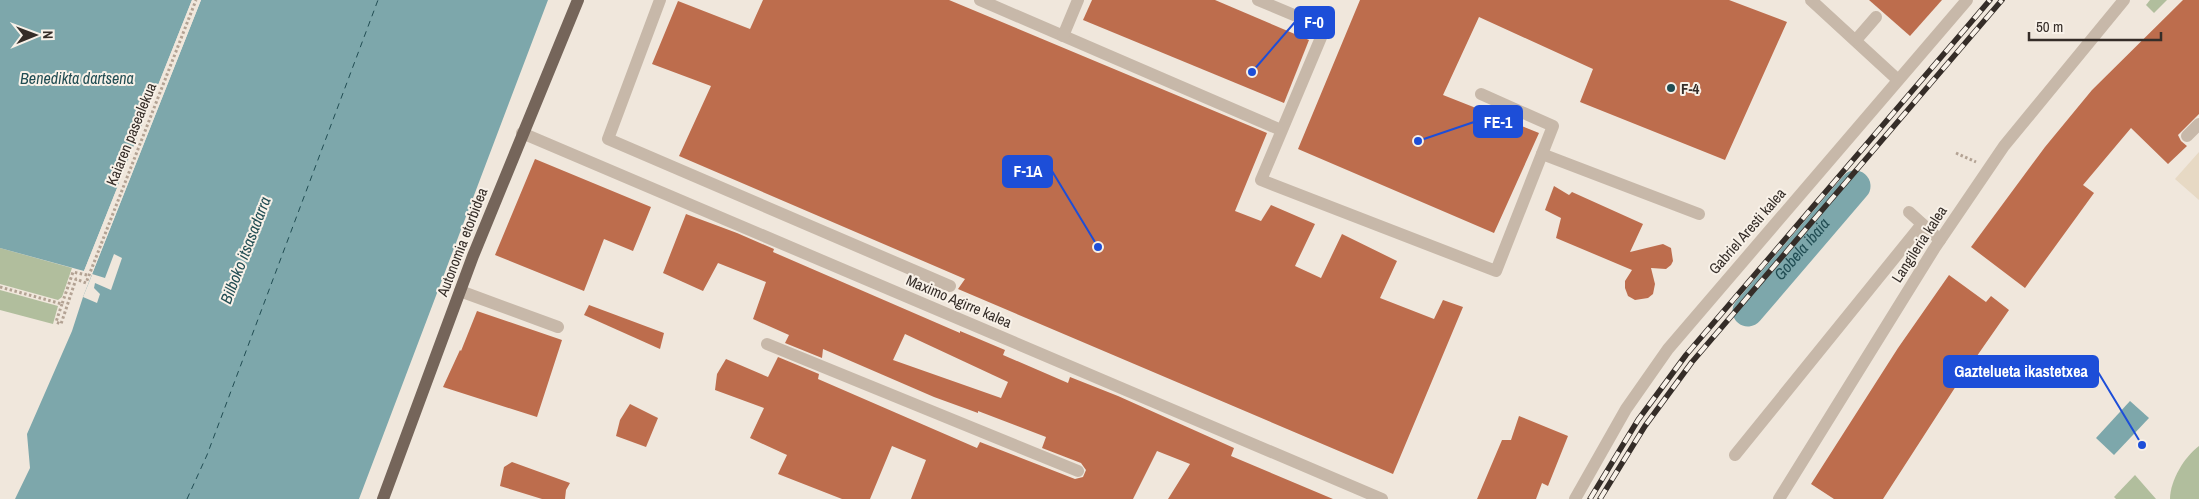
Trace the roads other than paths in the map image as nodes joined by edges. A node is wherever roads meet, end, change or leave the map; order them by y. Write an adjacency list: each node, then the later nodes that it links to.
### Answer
1 (578, 0): 18 (main road, Autonomia etorbidea)
2 (660, 0): 25 (street)
3 (980, 0): 12 (street)
4 (1078, 0): 12 (street)
5 (1258, 0): 17 (street)
6 (1812, 0): 13 (street)
7 (1967, 0): 14 (street, Gabriel Aresti kalea)
8 (2117, 0): 11 (street, Langileria kalea)
9 (2124, 0): 11 (street, Langileria kalea)
10 (1876, 17): 13 (street)
11 (2108, 20): 24 (street, Langileria kalea)
12 (1063, 36): 17 (street)
13 (1856, 40): 14 (street)
14 (1898, 80): 33 (street, Gabriel Aresti kalea)
15 (1481, 94): 20 (street)
16 (2199, 124): 19 (street)
17 (1281, 130): 20 (street)
18 (522, 133): 26 (main road, Autonomia etorbidea); 32 (street, Maximo Agirre kalea)
19 (2187, 136)
20 (1542, 154): 22 (street)
21 (1909, 212): 23 (street)
22 (1699, 214)
23 (1922, 224): 24 (street); 29 (street)
24 (1940, 240): 34 (street, Langileria kalea)
25 (950, 286)
26 (460, 291): 27 (street); 31 (main road, Autonomia etorbidea)
27 (558, 327)
28 (767, 344): 30 (street)
29 (1735, 455)
30 (1078, 471)
31 (383, 499)
32 (1382, 499)
33 (1575, 499)
34 (1778, 499)

